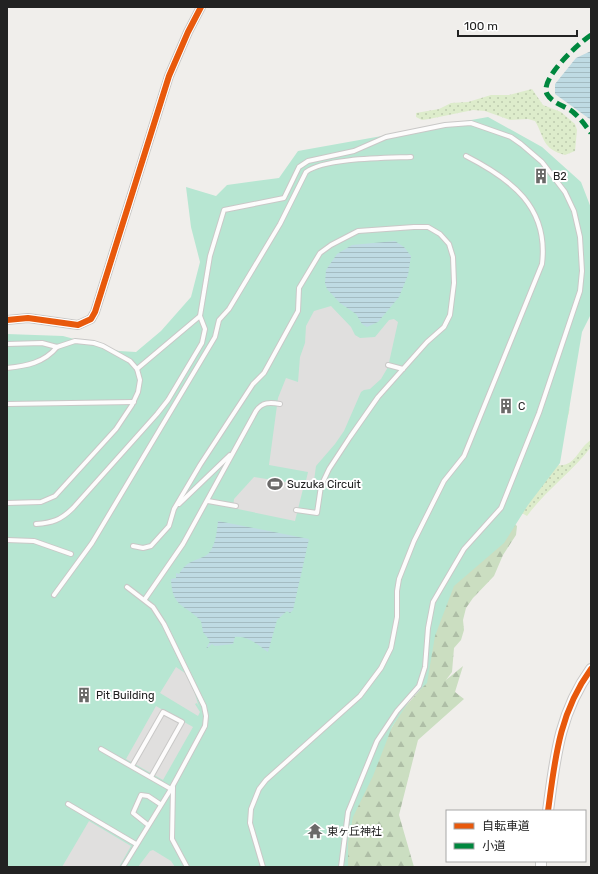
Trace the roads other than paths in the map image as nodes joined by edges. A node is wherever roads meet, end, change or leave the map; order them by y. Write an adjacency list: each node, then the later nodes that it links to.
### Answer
1 (201, 7): 5 (street)
2 (466, 156): 40 (lane)
3 (410, 157): 26 (lane)
4 (200, 316): 10 (lane); 21 (lane); 41 (lane)
5 (7, 320)
6 (7, 344): 7 (lane)
7 (57, 347): 9 (lane); 10 (lane)
8 (388, 365): 11 (lane)
9 (7, 368)
10 (137, 368): 12 (lane)
11 (403, 369): 19 (lane); 20 (lane)
12 (134, 402): 13 (lane); 17 (lane)
13 (7, 404)
14 (280, 404): 15 (lane)
15 (232, 453): 16 (lane); 19 (lane)
16 (208, 501): 18 (lane); 27 (lane)
17 (7, 503)
18 (236, 506)
19 (174, 509): 23 (lane)
20 (296, 510)
21 (36, 524)
22 (7, 540): 24 (lane)
23 (133, 546)
24 (71, 554)
25 (127, 587): 27 (lane)
26 (54, 595)
27 (145, 599): 32 (lane)
28 (591, 670): 35 (street)
29 (101, 749): 30 (lane)
30 (132, 766): 31 (lane); 31 (lane)
31 (151, 777): 32 (lane)
32 (172, 787): 34 (lane); 39 (lane)
33 (68, 804): 37 (lane)
34 (160, 804): 36 (lane); 36 (lane)
35 (548, 810)
36 (148, 825): 37 (lane)
37 (136, 844): 38 (lane)
38 (123, 867)
39 (187, 867)
40 (263, 867)
41 (341, 867)

